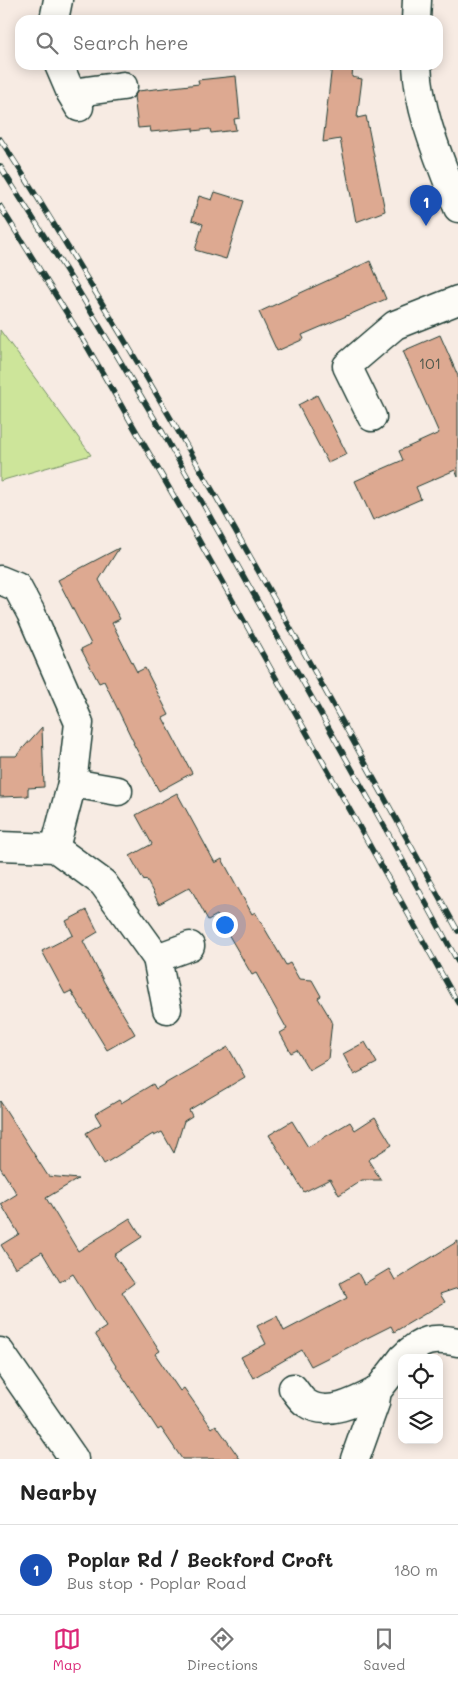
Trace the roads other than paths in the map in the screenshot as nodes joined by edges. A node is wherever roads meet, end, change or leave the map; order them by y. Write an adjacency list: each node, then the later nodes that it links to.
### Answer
1 (58, 0): 3 (street)
2 (417, 0): 4 (street)
3 (55, 15)
4 (416, 15)
5 (61, 70): 7 (street)
6 (417, 70): 8 (street)
7 (123, 86)
8 (458, 208)
9 (458, 300): 10 (street)
10 (372, 417)
11 (0, 580): 12 (street)
12 (72, 783): 13 (street); 15 (street)
13 (118, 791)
14 (0, 846): 15 (street)
15 (55, 848): 17 (street)
16 (190, 946): 17 (street)
17 (157, 958): 18 (street)
18 (167, 1009)
19 (458, 1342): 21 (street)
20 (0, 1352): 25 (street)
21 (407, 1354)
22 (398, 1364): 24 (street)
23 (293, 1388): 24 (street)
24 (377, 1391): 26 (street)
25 (74, 1459)
26 (355, 1459)

